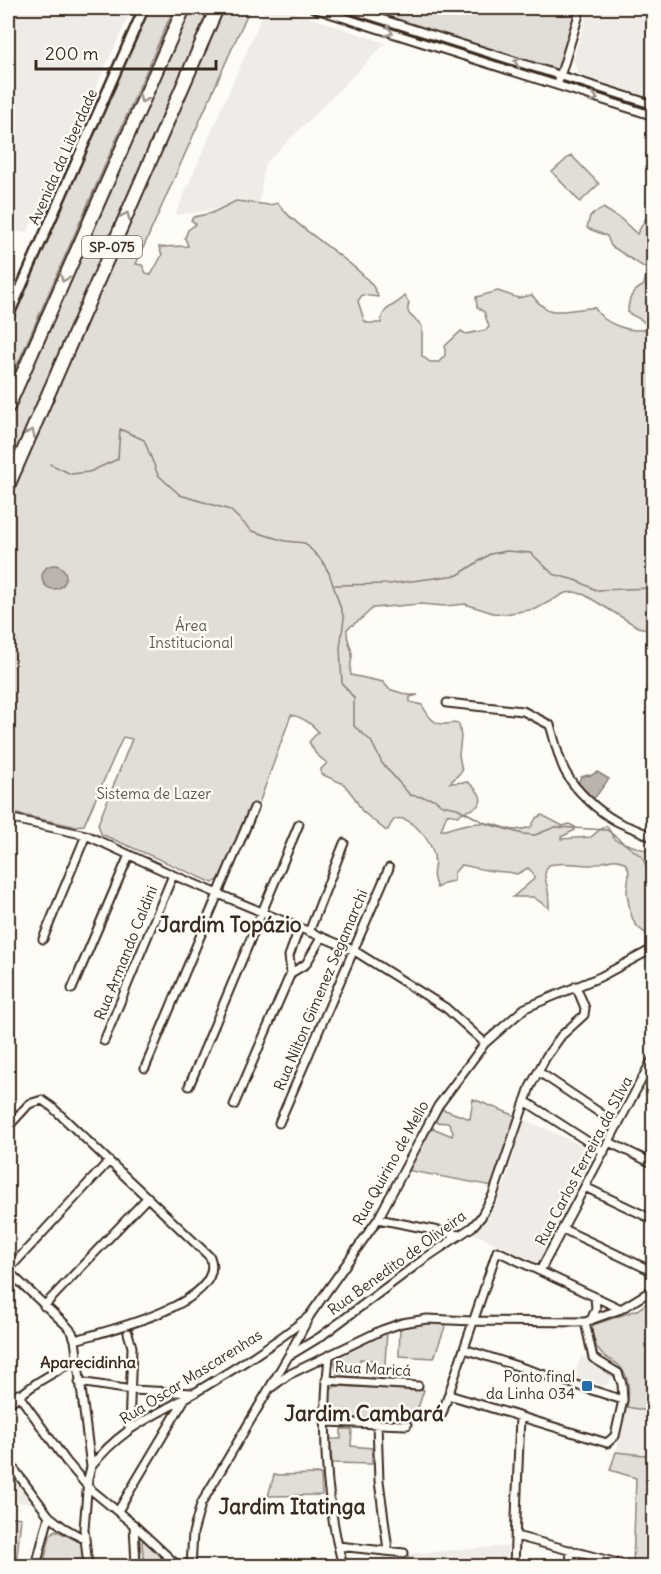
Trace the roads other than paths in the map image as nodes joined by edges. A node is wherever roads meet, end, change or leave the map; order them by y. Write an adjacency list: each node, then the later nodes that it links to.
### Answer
1 (144, 8): 13 (street, Avenida da Liberdade)
2 (184, 8): 14 (highway, SP-075, one-way to 14)
3 (217, 8): 15 (highway, SP-075, one-way to 3)
4 (313, 8): 8 (street)
5 (340, 8): 8 (street)
6 (346, 8): 9 (street, one-way to 6)
7 (581, 8): 9 (street)
8 (338, 16): 10 (street, one-way to 10)
9 (558, 75): 10 (street); 11 (street)
10 (559, 86): 12 (street, one-way to 12)
11 (654, 105)
12 (654, 116)
13 (8, 317)
14 (8, 407)
15 (8, 486)
16 (447, 703): 21 (street)
17 (254, 808): 26 (street)
18 (8, 818): 20 (street)
19 (299, 824): 27 (street)
20 (86, 835): 23 (street); 31 (street)
21 (654, 838)
22 (344, 843): 29 (street)
23 (129, 855): 25 (street); 36 (street)
24 (389, 868): 33 (street, Rua Nilton Gimenez Segamarchi)
25 (173, 875): 26 (street); 37 (street, Rua Armando Caldini)
26 (219, 894): 27 (street); 40 (street)
27 (262, 913): 28 (street); 42 (street)
28 (299, 929): 29 (street); 34 (street)
29 (309, 932): 30 (street)
30 (321, 938): 33 (street); 34 (street)
31 (43, 939)
32 (654, 948): 35 (street, Rua Quirino de Mello)
33 (353, 950): 38 (street); 45 (street, Rua Nilton Gimenez Segamarchi)
34 (291, 973): 44 (street)
35 (576, 986): 38 (street, Rua Quirino de Mello); 41 (street, Rua Benedito de Oliveira)
36 (72, 989)
37 (104, 1041)
38 (485, 1043): 54 (street, Rua Quirino de Mello)
39 (652, 1062): 46 (street, Rua Carlos Ferreira da SIlva)
40 (145, 1068)
41 (539, 1072): 43 (street, Rua Benedito de Oliveira); 46 (street)
42 (189, 1086)
43 (525, 1101): 49 (street); 57 (street, Rua Benedito de Oliveira)
44 (234, 1105)
45 (279, 1123)
46 (618, 1125): 48 (street, Rua Carlos Ferreira da SIlva)
47 (8, 1127): 50 (street)
48 (609, 1142): 49 (street, Rua Carlos Ferreira da SIlva); 51 (street)
49 (604, 1152): 52 (street, Rua Carlos Ferreira da SIlva)
50 (108, 1162): 53 (street); 58 (street)
51 (654, 1164)
52 (585, 1187): 55 (street); 56 (street, Rua Carlos Ferreira da SIlva)
53 (148, 1197): 63 (street); 69 (street)
54 (378, 1219): 57 (street); 65 (street, Rua Quirino de Mello)
55 (654, 1220)
56 (563, 1229): 59 (street, Rua Carlos Ferreira da SIlva); 60 (street)
57 (459, 1235): 71 (street, Rua Benedito de Oliveira)
58 (8, 1270): 63 (street)
59 (540, 1271): 62 (street); 67 (street)
60 (654, 1272)
61 (654, 1289): 64 (street)
62 (595, 1297): 64 (street); 66 (street)
63 (44, 1306): 69 (street)
64 (621, 1309): 66 (street)
65 (310, 1315): 71 (street, Rua Quirino de Mello); 79 (street, Rua Oscar Mascarenhas)
66 (588, 1321): 67 (street); 83 (street)
67 (473, 1322): 70 (street); 72 (street)
68 (128, 1334): 78 (street)
69 (75, 1340): 73 (street)
70 (464, 1349): 81 (street); 83 (street)
71 (289, 1355): 77 (street, Rua Quirino de Mello)
72 (329, 1356): 74 (street); 77 (street)
73 (77, 1359): 75 (street); 80 (street)
74 (326, 1380): 76 (street, Rua Maricá); 87 (street)
75 (79, 1382): 78 (street); 92 (street)
76 (418, 1386)
77 (269, 1388): 107 (street, Rua Quirino de Mello)
78 (132, 1390): 79 (street); 90 (street)
79 (194, 1393): 82 (street, Rua Oscar Mascarenhas)
80 (18, 1394): 84 (street); 93 (street)
81 (449, 1395): 85 (street); 86 (street)
82 (186, 1397): 90 (street, Rua Oscar Mascarenhas); 94 (street)
83 (623, 1400): 86 (street)
84 (8, 1404)
85 (442, 1414)
86 (520, 1417): 97 (street)
87 (325, 1422): 88 (street); 99 (street)
88 (377, 1424): 89 (street); 100 (street)
89 (407, 1425)
90 (129, 1429): 92 (street, Rua Oscar Mascarenhas)
91 (8, 1461): 95 (street)
92 (91, 1467): 93 (street)
93 (89, 1488): 94 (street); 98 (street)
94 (118, 1511): 96 (street)
95 (49, 1516): 98 (street); 103 (street)
96 (134, 1525): 105 (street); 106 (street)
97 (516, 1536): 101 (street); 109 (street)
98 (84, 1539): 104 (street)
99 (338, 1546): 100 (street); 108 (street)
100 (388, 1550): 102 (street)
101 (571, 1550): 110 (street); 111 (street)
102 (404, 1553)
103 (36, 1566)
104 (88, 1566)
105 (136, 1566)
106 (178, 1566)
107 (191, 1566)
108 (343, 1566)
109 (514, 1566)
110 (570, 1566)
111 (623, 1566)

